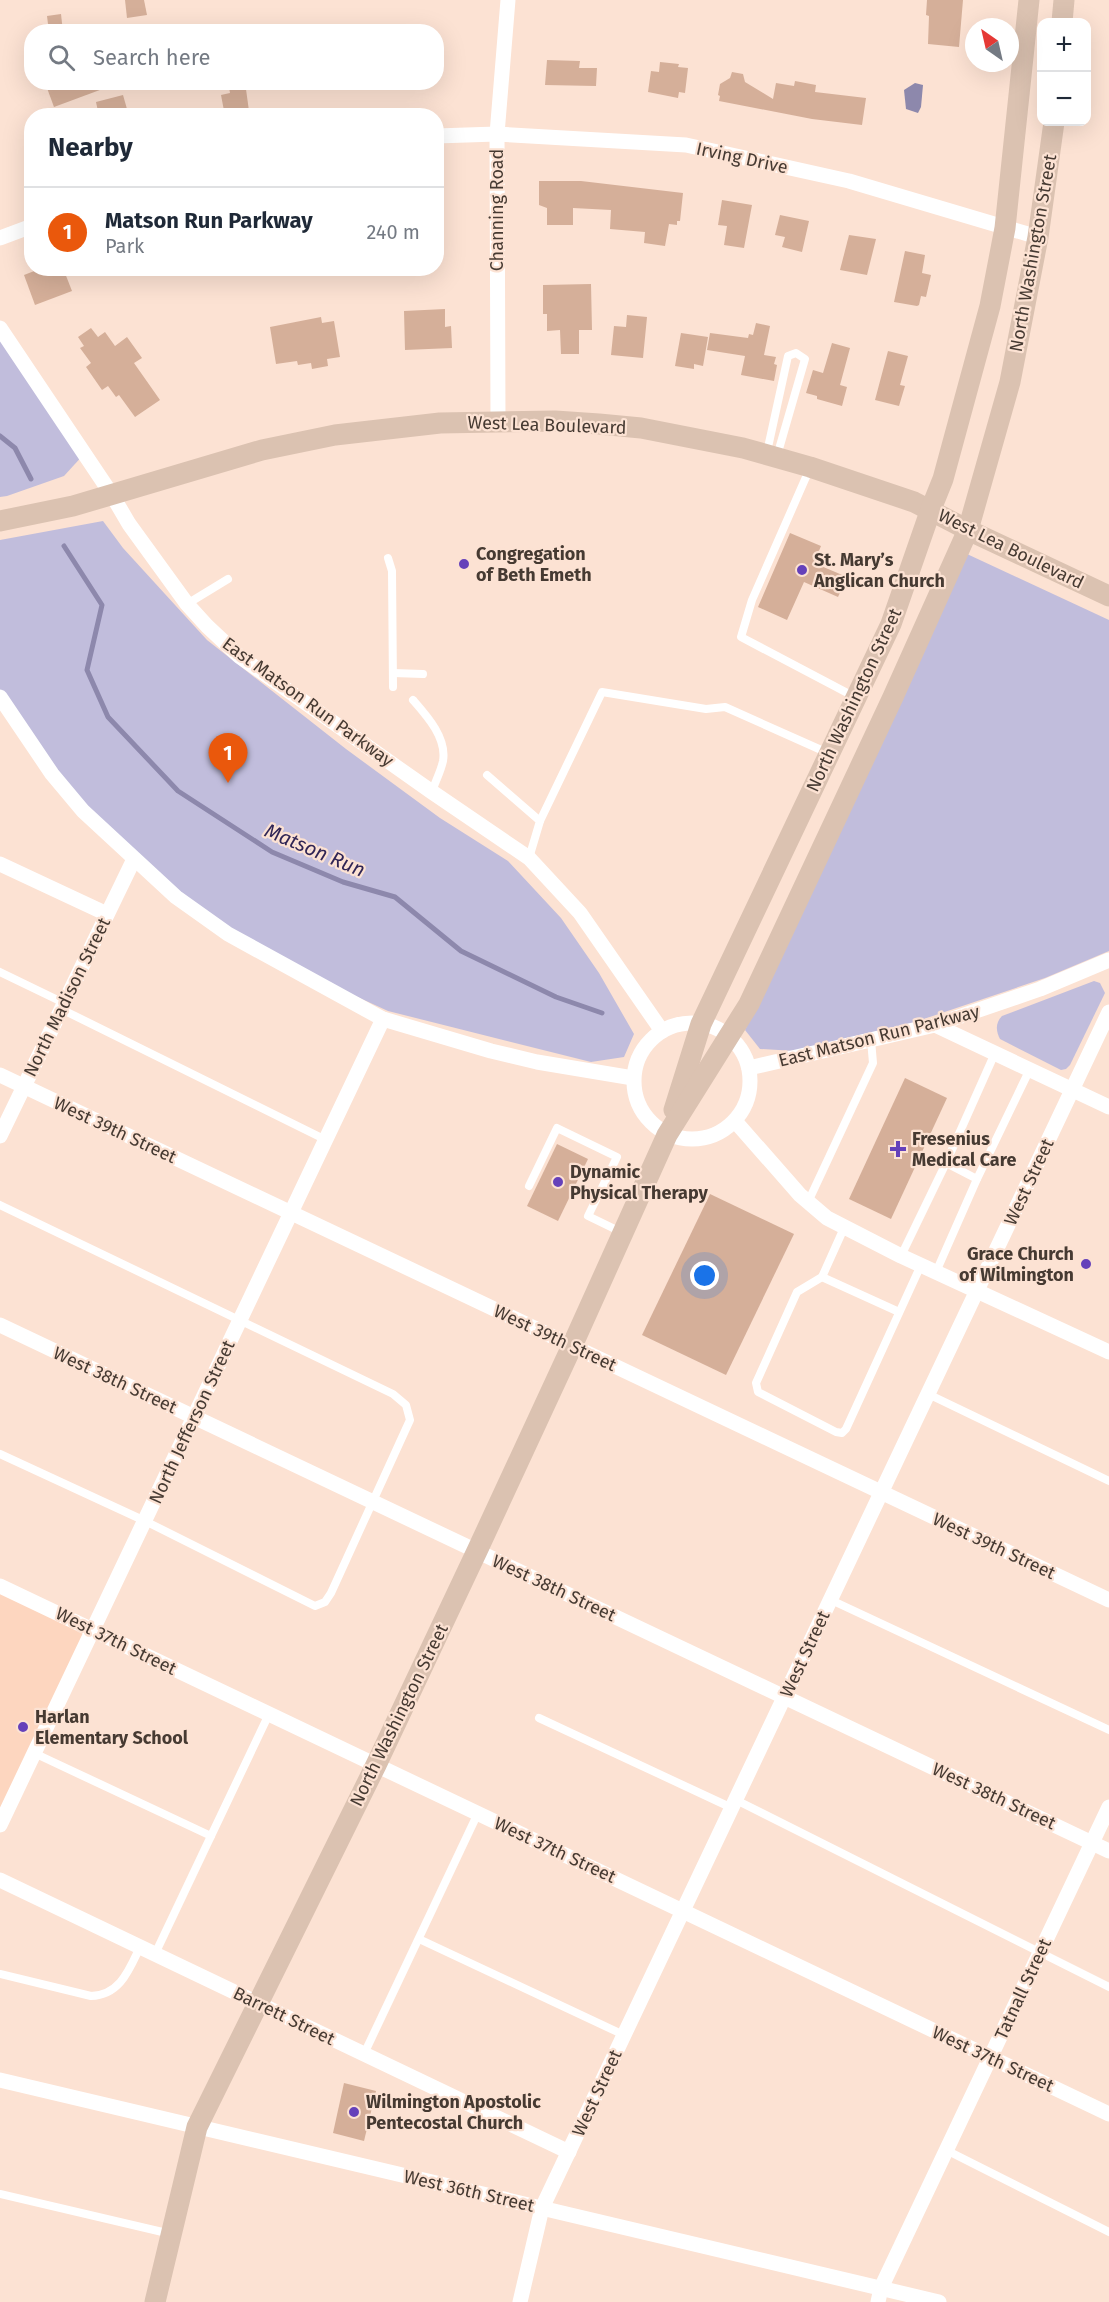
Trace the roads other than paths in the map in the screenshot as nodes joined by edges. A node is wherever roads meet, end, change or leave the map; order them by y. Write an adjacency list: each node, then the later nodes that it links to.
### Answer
1 (507, 0): 6 (street, Channing Road)
2 (1029, 0): 8 (main road, North Washington Street)
3 (1064, 0): 4 (main road)
4 (1062, 18)
5 (1053, 126): 10 (main road, North Washington Street)
6 (497, 134): 7 (street, Irving Drive); 8 (street, Irving Drive); 13 (street, Channing Road)
7 (444, 136)
8 (1005, 228): 10 (street, Irving Drive); 17 (main road, North Washington Street)
9 (24, 229): 11 (street)
10 (1038, 237): 19 (main road, North Washington Street)
11 (0, 238)
12 (0, 328): 16 (street, East Matson Run Parkway)
13 (498, 421): 14 (main road, West Lea Boulevard); 16 (main road, West Lea Boulevard)
14 (771, 455): 14 (lane); 15 (main road, West Lea Boulevard)
15 (810, 467): 17 (main road, West Lea Boulevard); 28 (lane)
16 (112, 495): 18 (main road, West Lea Boulevard); 23 (street, East Matson Run Parkway)
17 (931, 509): 19 (main road, West Lea Boulevard); 28 (main road, North Washington Street)
18 (0, 521)
19 (968, 530): 22 (main road, West Lea Boulevard); 46 (main road, North Washington Street)
20 (388, 558): 24 (lane)
21 (228, 579): 23 (lane)
22 (1109, 596)
23 (187, 604): 32 (street, East Matson Run Parkway)
24 (393, 673): 25 (lane); 26 (lane)
25 (423, 674)
26 (393, 687)
27 (0, 697): 35 (street)
28 (856, 698): 30 (main road, North Washington Street)
29 (413, 700): 32 (lane)
30 (830, 754): 33 (lane); 43 (main road, North Washington Street)
31 (487, 775): 33 (lane)
32 (432, 792): 34 (street, East Matson Run Parkway)
33 (540, 821): 34 (lane)
34 (529, 858): 45 (street, East Matson Run Parkway)
35 (134, 859): 37 (street, North Madison Street); 42 (street)
36 (0, 864): 37 (street)
37 (107, 914): 40 (street, North Madison Street)
38 (1109, 960): 44 (street, East Matson Run Parkway)
39 (0, 972): 40 (lane)
40 (63, 1006): 53 (street, North Madison Street); 59 (lane)
41 (1109, 1012): 54 (street, West Street)
42 (383, 1019): 52 (street); 59 (street, North Jefferson Street)
43 (701, 1024): 45 (street); 46 (street); 57 (main road, North Washington Street)
44 (935, 1025): 47 (street, East Matson Run Parkway); 48 (street)
45 (662, 1031): 52 (street)
46 (730, 1037): 49 (street); 57 (main road, North Washington Street)
47 (871, 1040): 49 (street, East Matson Run Parkway); 63 (lane)
48 (995, 1053): 50 (street); 60 (lane)
49 (749, 1068): 56 (street)
50 (1030, 1069): 54 (street); 61 (lane)
51 (0, 1075): 53 (street, West 39th Street)
52 (633, 1078): 57 (street)
53 (24, 1086): 58 (street, North Madison Street); 65 (street, West 39th Street)
54 (1072, 1089): 55 (street); 72 (street, West Street)
55 (1109, 1107)
56 (735, 1121): 57 (street); 63 (street)
57 (667, 1135): 67 (main road, North Washington Street)
58 (0, 1136)
59 (326, 1140): 65 (street, North Jefferson Street)
60 (946, 1163): 61 (lane); 68 (lane)
61 (977, 1179): 70 (lane)
62 (529, 1186): 67 (lane)
63 (808, 1202): 66 (street)
64 (0, 1205): 74 (lane)
65 (291, 1213): 74 (street, North Jefferson Street); 76 (street, West 39th Street)
66 (844, 1227): 68 (street); 71 (lane)
67 (622, 1232): 76 (main road, North Washington Street)
68 (901, 1256): 69 (street)
69 (921, 1265): 70 (street); 73 (lane)
70 (936, 1272): 72 (street)
71 (822, 1277): 73 (lane); 73 (lane)
72 (977, 1291): 77 (street); 78 (street, West Street)
73 (899, 1312)
74 (240, 1321): 79 (street, North Jefferson Street); 83 (lane)
75 (0, 1325): 79 (street, West 38th Street)
76 (572, 1346): 82 (street, West 39th Street); 85 (main road, North Washington Street)
77 (1109, 1352)
78 (928, 1394): 81 (lane); 82 (street, West Street)
79 (194, 1417): 83 (street, West 38th Street); 84 (street, North Jefferson Street)
80 (0, 1454): 84 (lane)
81 (1109, 1481)
82 (881, 1492): 87 (street, West Street); 88 (street, West 39th Street)
83 (373, 1502): 84 (lane); 85 (street, West 38th Street)
84 (145, 1521): 89 (street, North Jefferson Street)
85 (477, 1551): 90 (street, West 38th Street); 95 (main road, North Washington Street)
86 (0, 1586): 89 (street, West 37th Street)
87 (831, 1600): 90 (street, West Street); 93 (lane)
88 (1109, 1600)
89 (93, 1630): 91 (street, West 37th Street); 94 (street, North Jefferson Street)
90 (784, 1697): 96 (street, West Street); 101 (street, West 38th Street)
91 (269, 1714): 95 (street, West 37th Street); 100 (lane)
92 (539, 1718): 96 (lane)
93 (1109, 1730)
94 (34, 1753): 99 (street, North Jefferson Street); 100 (lane)
95 (376, 1764): 98 (street, West 37th Street); 111 (main road, North Washington Street)
96 (734, 1804): 104 (street, West Street); 107 (lane)
97 (1109, 1808): 101 (street, Tatnall Street)
98 (478, 1813): 104 (street, West 37th Street); 105 (lane)
99 (0, 1825)
100 (211, 1836): 108 (lane)
101 (1092, 1843): 102 (street, West 38th Street); 107 (street, Tatnall Street)
102 (1109, 1851)
103 (0, 1880): 106 (street, Barrett Street)
104 (683, 1911): 112 (street, West Street); 114 (street, West 37th Street)
105 (419, 1939): 112 (lane); 113 (lane)
106 (140, 1947): 108 (street, Barrett Street); 109 (lane)
107 (1040, 1953): 110 (lane); 114 (street, Tatnall Street)
108 (155, 1954): 111 (street, Barrett Street)
109 (0, 1974)
110 (1109, 1987)
111 (259, 2004): 113 (street, Barrett Street); 117 (main road, North Washington Street)
112 (624, 2035): 119 (street, West Street)
113 (364, 2054): 119 (street, Barrett Street)
114 (990, 2057): 116 (street, West 37th Street); 118 (street, Tatnall Street)
115 (0, 2080): 117 (street, West 36th Street)
116 (1109, 2114)
117 (197, 2127): 121 (street, West 36th Street); 123 (main road, North Washington Street)
118 (946, 2150): 122 (lane); 124 (street, Tatnall Street)
119 (569, 2152): 121 (street, West Street)
120 (0, 2194): 123 (lane)
121 (542, 2208): 124 (street, West 36th Street); 126 (street, West Street)
122 (1109, 2232)
123 (171, 2234): 125 (main road, North Washington Street)
124 (879, 2295): 127 (street, West 36th Street)
125 (155, 2302)
126 (520, 2302)
127 (939, 2302)

